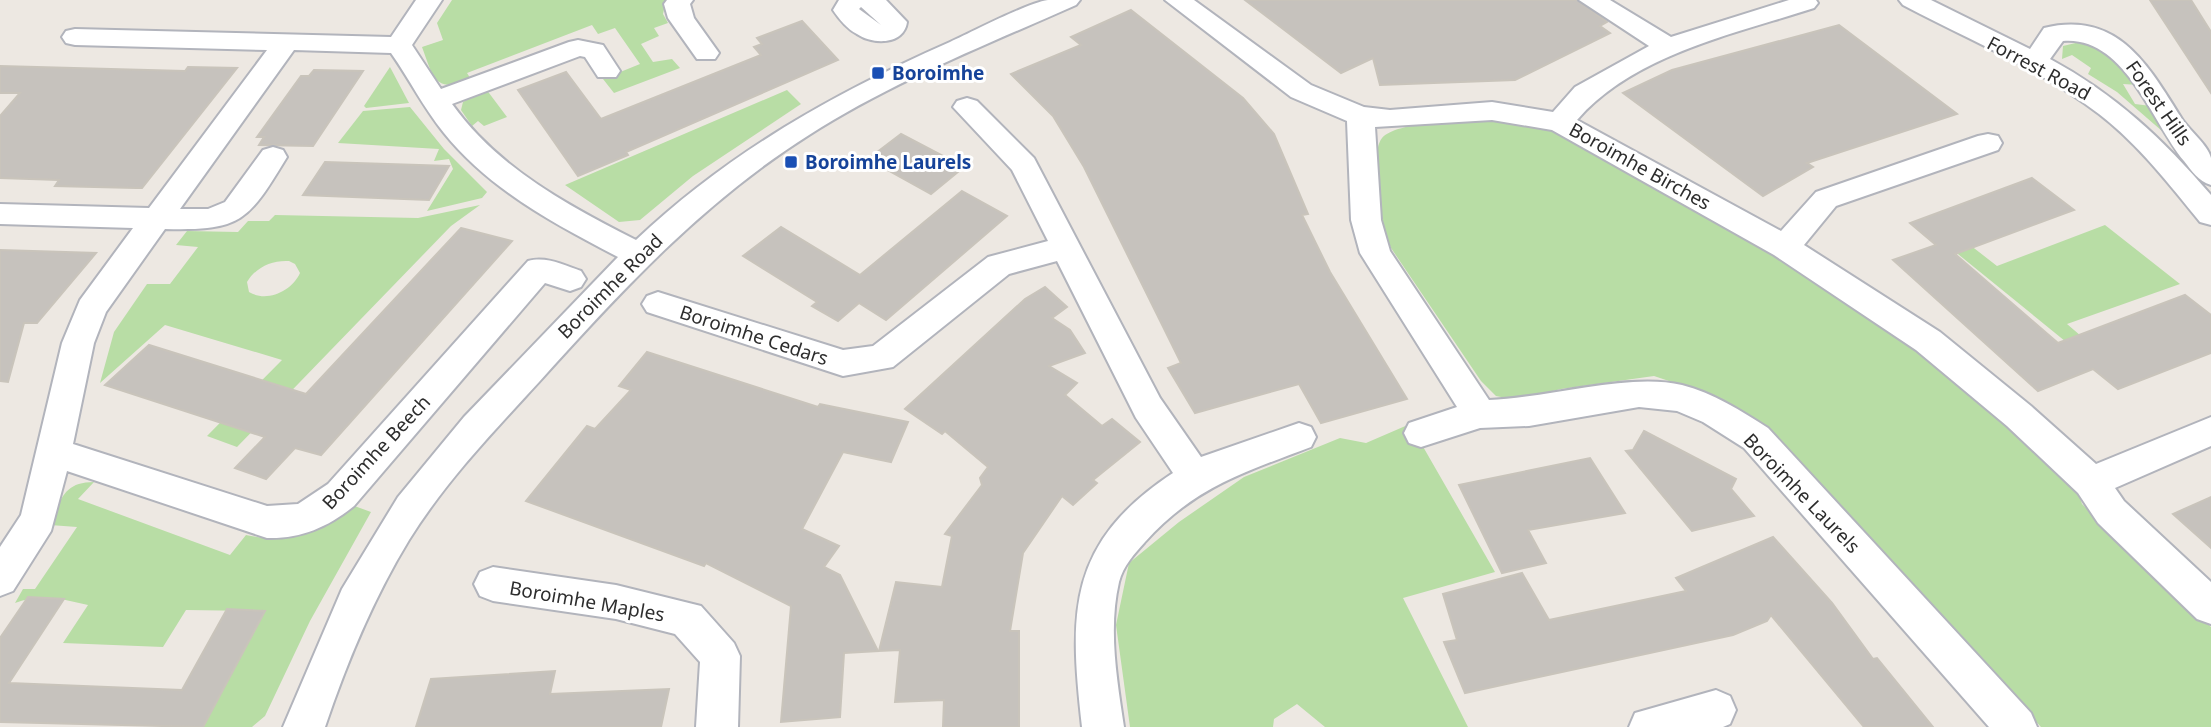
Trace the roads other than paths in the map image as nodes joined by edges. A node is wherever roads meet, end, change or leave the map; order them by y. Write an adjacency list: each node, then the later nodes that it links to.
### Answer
1 (429, 0): 12 (street)
2 (680, 0): 14 (street)
3 (852, 0): 4 (street)
4 (865, 0)
5 (1067, 0): 29 (street, Boroimhe Road)
6 (1178, 0): 19 (street)
7 (1592, 0): 13 (street)
8 (1912, 0): 15 (street, Forrest Road)
9 (1805, 3): 13 (street)
10 (75, 37): 11 (street)
11 (285, 44): 12 (street); 26 (street)
12 (398, 45): 17 (street)
13 (1668, 46): 20 (street)
14 (706, 52)
15 (2032, 61): 23 (street, Forest Hills); 25 (street, Forrest Road)
16 (607, 71): 17 (street)
17 (434, 101): 29 (street)
18 (967, 107): 27 (street)
19 (1362, 116): 20 (street, Boroimhe Birches); 32 (street)
20 (1559, 122): 28 (street, Boroimhe Birches)
21 (1988, 143): 28 (street)
22 (273, 157): 26 (street)
23 (2208, 167)
24 (0, 214): 26 (street)
25 (2211, 215)
26 (155, 218): 36 (street)
27 (1068, 247): 31 (street, Boroimhe Cedars); 37 (street)
28 (1785, 247): 38 (street, Boroimhe Birches)
29 (639, 256): 43 (street, Boroimhe Road)
30 (569, 279): 36 (street, Boroimhe Beech)
31 (659, 304)
32 (1480, 414): 34 (street, Boroimhe Laurels); 47 (street, Boroimhe Laurels)
33 (2211, 431): 38 (street)
34 (1421, 433)
35 (1299, 437): 37 (street)
36 (55, 453): 39 (street)
37 (1195, 477): 45 (street)
38 (2091, 482): 41 (street, Boroimhe Birches)
39 (0, 579)
40 (493, 584): 44 (street, Boroimhe Maples)
41 (2211, 607)
42 (1716, 710): 46 (street)
43 (304, 727)
44 (718, 727)
45 (1103, 727)
46 (1652, 727)
47 (2016, 727)

